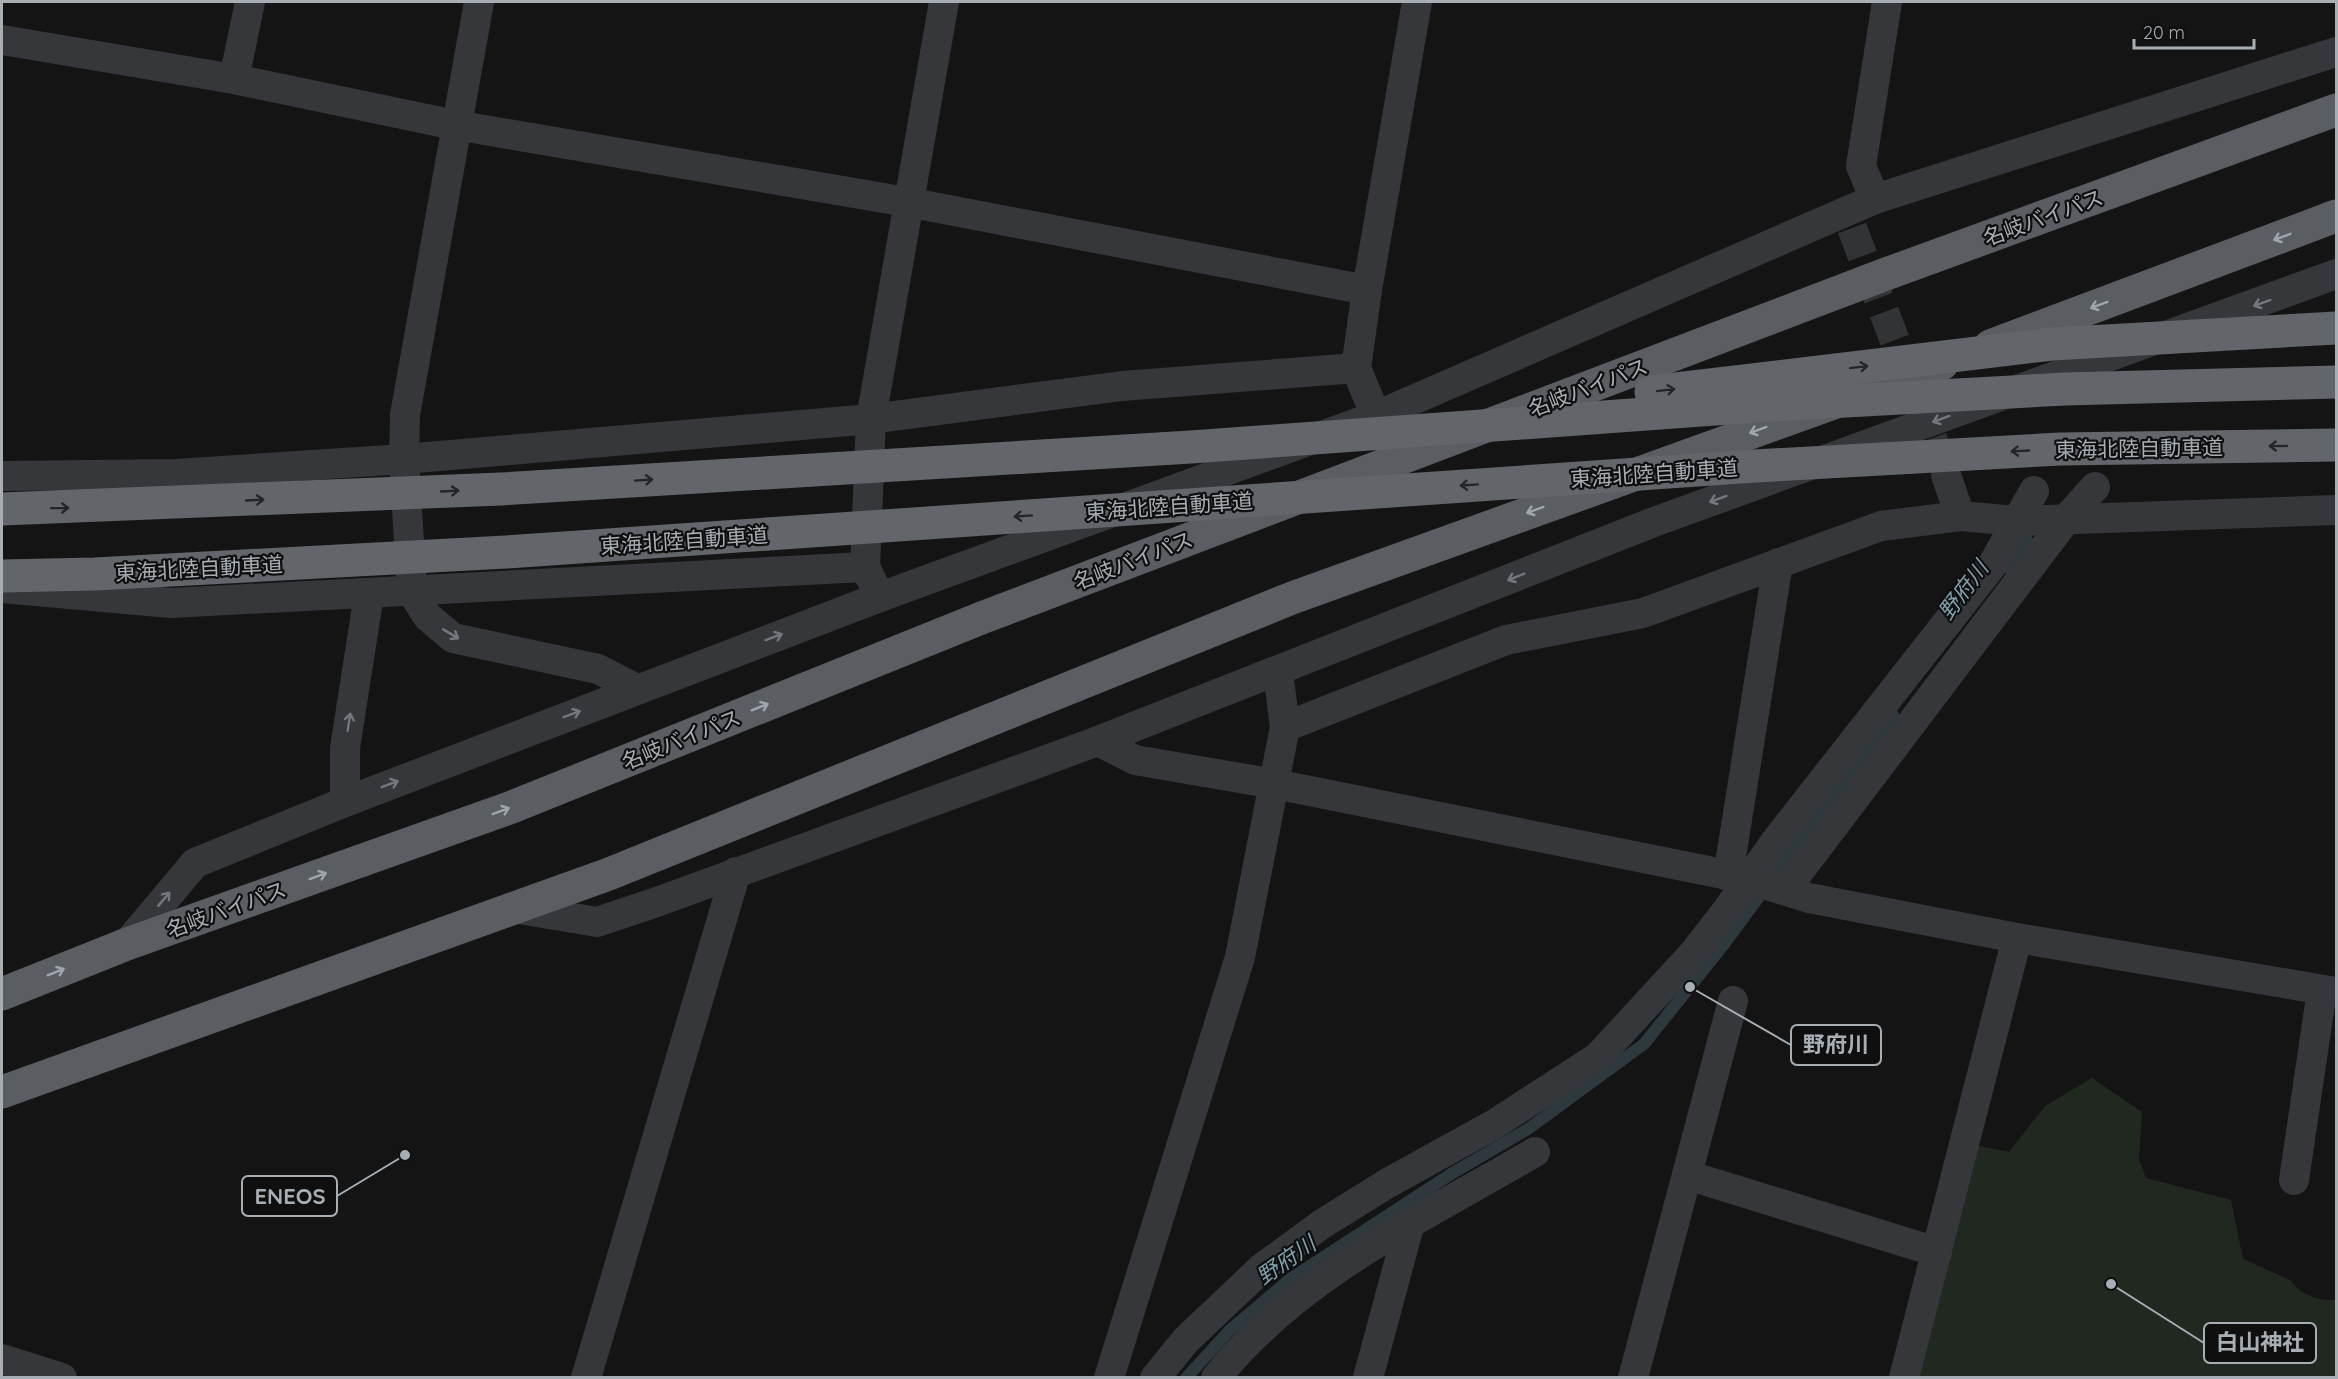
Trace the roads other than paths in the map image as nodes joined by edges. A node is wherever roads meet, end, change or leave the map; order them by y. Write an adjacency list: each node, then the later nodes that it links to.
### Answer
1 (250, 2): 8 (street)
2 (479, 2): 10 (street)
3 (944, 2): 12 (street)
4 (1417, 2): 15 (street)
5 (1887, 2): 11 (street)
6 (2, 40): 8 (street)
7 (2337, 52): 11 (street)
8 (234, 79): 10 (street)
9 (2337, 110): 50 (highway, 名岐バイパス, one-way to 9)
10 (455, 125): 12 (street); 23 (street)
11 (1875, 199): 19 (street)
12 (907, 202): 15 (street); 20 (street)
13 (2337, 216): 48 (highway, one-way to 48)
14 (2337, 274): 40 (street, one-way to 40)
15 (1367, 290): 17 (street)
16 (2337, 328): 22 (highway, one-way to 16, bridge)
17 (1356, 368): 19 (street); 20 (street)
18 (2337, 382): 22 (highway, bridge)
19 (1376, 416): 39 (street)
20 (871, 419): 23 (street); 34 (street)
21 (2337, 446): 35 (highway, 東海北陸自動車道, one-way to 35, bridge)
22 (1191, 447): 28 (highway, one-way to 22, bridge)
23 (404, 459): 25 (street); 37 (street)
24 (1946, 475): 30 (street)
25 (2, 476)
26 (2095, 487): 31 (street)
27 (2034, 491): 32 (street)
28 (2, 509)
29 (2337, 510): 31 (street)
30 (1960, 516): 32 (street); 33 (street)
31 (2067, 518): 32 (street); 47 (street)
32 (2016, 520): 47 (street)
33 (1778, 563): 42 (street); 47 (street)
34 (865, 567): 37 (street); 39 (street)
35 (2, 576)
36 (2, 588): 38 (street)
37 (412, 592): 38 (street); 41 (street, one-way to 41)
38 (369, 594): 45 (street, one-way to 38)
39 (880, 597): 41 (street, one-way to 39)
40 (1278, 672): 42 (street); 43 (street)
41 (637, 689): 45 (street, one-way to 41)
42 (1285, 727): 44 (street)
43 (1098, 741): 44 (street); 46 (street)
44 (1275, 784): 47 (street); 63 (street)
45 (345, 801): 50 (street, one-way to 45)
46 (736, 872): 48 (street); 62 (street)
47 (1759, 883): 49 (street); 64 (street)
48 (513, 908): 54 (highway)
49 (2017, 938): 51 (street); 59 (street)
50 (127, 944): 52 (highway, 名岐バイパス, one-way to 50)
51 (2329, 991): 57 (street)
52 (2, 994)
53 (1733, 1001): 56 (street)
54 (2, 1092)
55 (1535, 1152): 58 (street)
56 (1687, 1175): 59 (street); 67 (street)
57 (2294, 1180)
58 (1409, 1226): 65 (street); 66 (street)
59 (1936, 1252): 68 (street)
60 (2, 1359): 61 (street)
61 (62, 1377)
62 (586, 1377)
63 (1109, 1377)
64 (1155, 1377)
65 (1216, 1377)
66 (1368, 1377)
67 (1633, 1377)
68 (1904, 1377)

